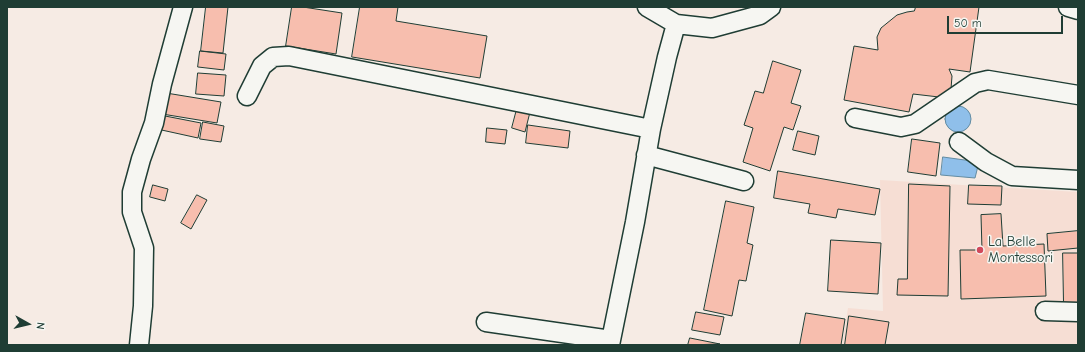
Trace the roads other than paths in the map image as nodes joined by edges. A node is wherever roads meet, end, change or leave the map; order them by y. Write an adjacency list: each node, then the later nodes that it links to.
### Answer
1 (183, 7): 19 (street)
2 (647, 7): 6 (street)
3 (771, 7): 6 (street)
4 (1068, 7): 5 (street)
5 (1078, 10)
6 (676, 24): 10 (street)
7 (1078, 95): 9 (street)
8 (247, 96): 10 (street)
9 (855, 118)
10 (651, 129): 12 (street)
11 (959, 142): 13 (street)
12 (646, 155): 14 (street); 18 (street)
13 (1078, 180)
14 (744, 181)
15 (1045, 311): 16 (street)
16 (1078, 312)
17 (486, 322): 18 (street)
18 (611, 342)
19 (140, 345)

